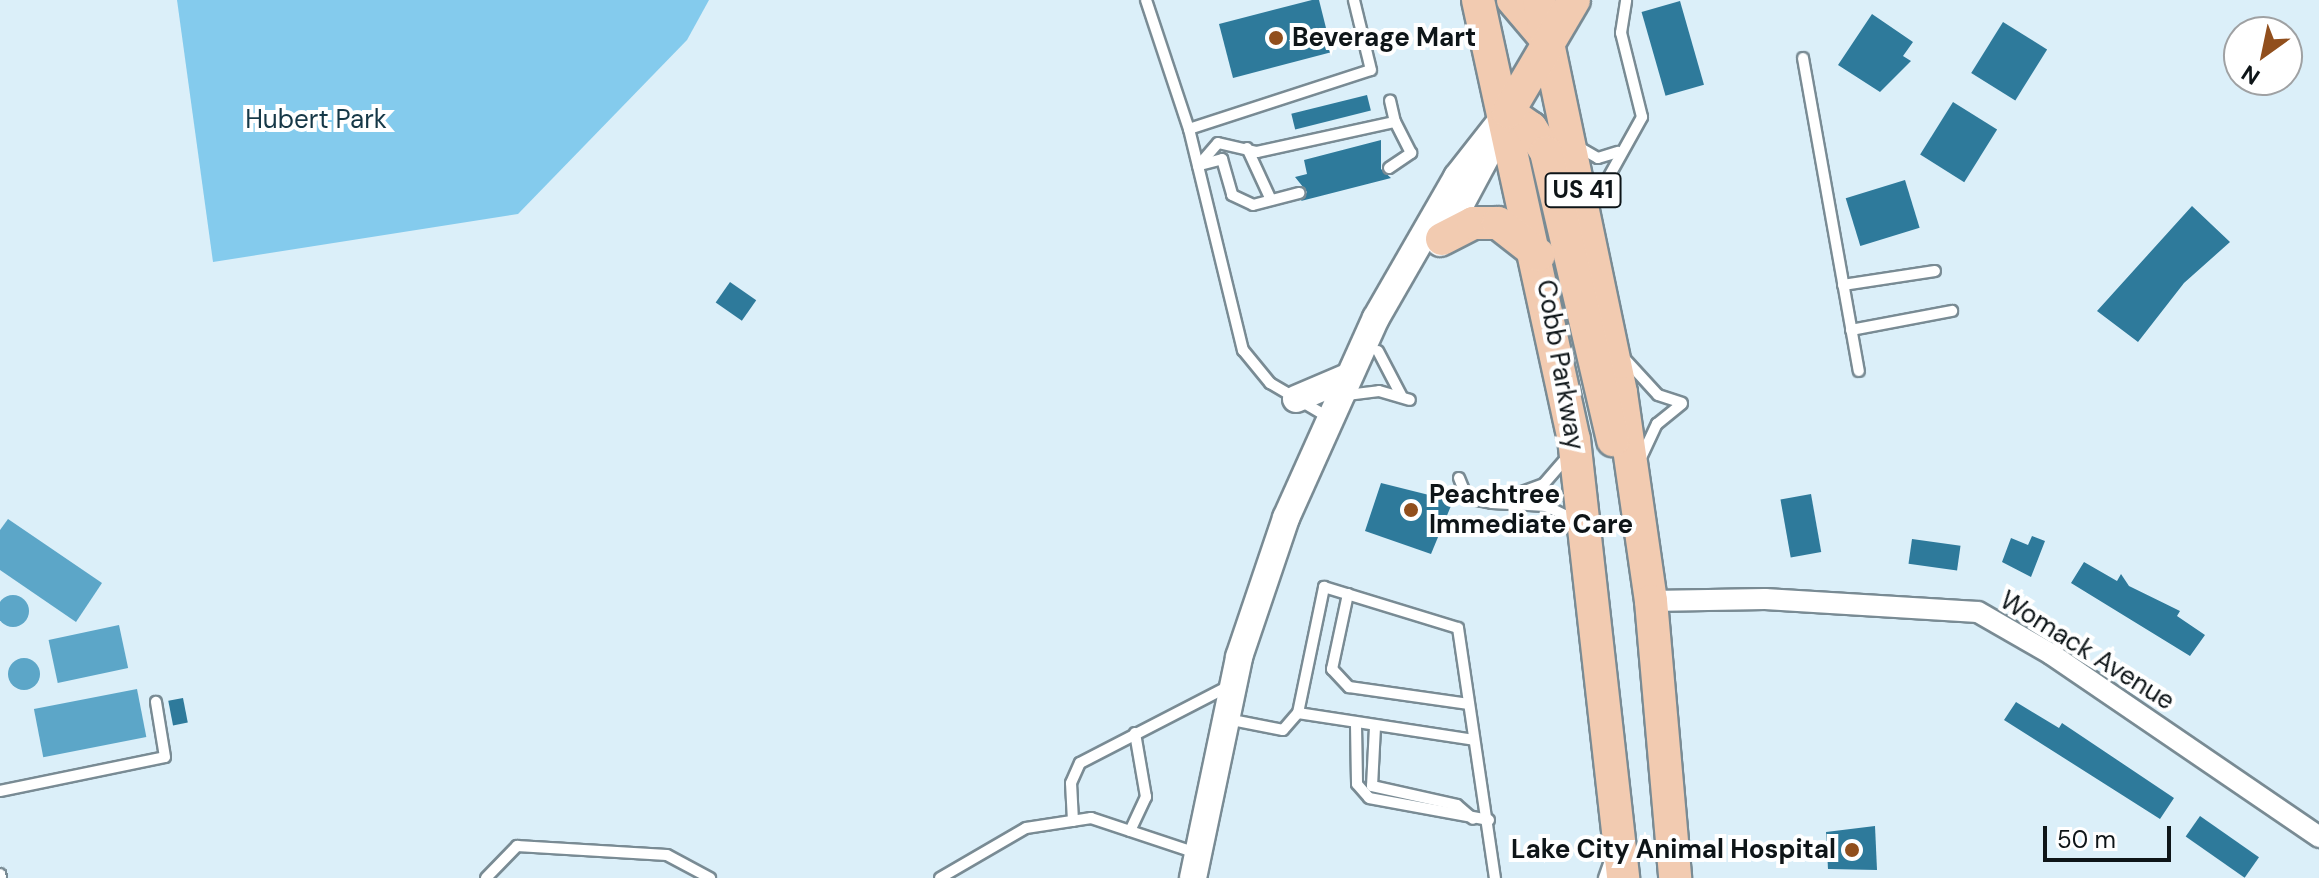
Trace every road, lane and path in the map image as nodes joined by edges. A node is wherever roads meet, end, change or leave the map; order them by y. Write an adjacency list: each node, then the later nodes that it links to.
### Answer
1 (1146, 0): 13 (lane)
2 (1354, 0): 13 (lane)
3 (1478, 0): 11 (main road, Cobb Parkway / US 41)
4 (1513, 0): 8 (main road)
5 (1539, 0): 8 (main road, Cobb Parkway / US 41)
6 (1574, 0): 8 (main road)
7 (1626, 0): 16 (lane)
8 (1550, 42): 11 (main road); 14 (main road, Cobb Parkway / US 41)
9 (1803, 58): 25 (lane)
10 (1390, 101): 12 (lane)
11 (1508, 112): 22 (street); 23 (main road, Cobb Parkway / US 41); 31 (street); 36 (main road)
12 (1395, 122): 15 (lane); 18 (lane)
13 (1189, 129): 17 (lane)
14 (1572, 141): 16 (lane); 21 (main road, Cobb Parkway / US 41)
15 (1246, 146): 17 (lane); 20 (lane)
16 (1618, 152): 21 (lane)
17 (1198, 166): 20 (lane); 32 (lane)
18 (1389, 168)
19 (1299, 193): 20 (lane)
20 (1271, 200)
21 (1589, 220): 28 (main road, Cobb Parkway / US 41)
22 (1442, 239): 23 (main road); 29 (street)
23 (1539, 255): 34 (main road, Cobb Parkway / US 41)
24 (1935, 271): 25 (lane)
25 (1843, 285): 27 (lane)
26 (1952, 311): 27 (lane)
27 (1851, 330): 30 (lane)
28 (1612, 339): 36 (main road, Cobb Parkway / US 41); 36 (lane)
29 (1378, 351): 31 (street); 31 (lane)
30 (1859, 371)
31 (1346, 386): 32 (street); 33 (street)
32 (1296, 399): 33 (lane)
33 (1330, 418): 41 (street)
34 (1574, 439): 37 (lane); 38 (main road, Cobb Parkway / US 41)
35 (1459, 478): 37 (lane)
36 (1634, 486): 40 (main road, Cobb Parkway / US 41)
37 (1492, 503): 38 (lane)
38 (1589, 538): 51 (main road, Cobb Parkway / US 41)
39 (1348, 594): 43 (lane); 43 (lane); 44 (lane)
40 (1651, 601): 56 (street, Womack Avenue); 64 (main road, Cobb Parkway / US 41)
41 (1233, 684): 45 (street); 48 (lane)
42 (156, 702): 50 (lane)
43 (1469, 704): 49 (lane)
44 (1298, 713): 45 (lane); 46 (lane)
45 (1225, 719): 57 (street)
46 (1356, 725): 47 (lane); 52 (lane)
47 (1375, 727): 49 (lane); 52 (lane)
48 (1135, 733): 54 (lane); 55 (lane)
49 (1474, 740): 53 (lane)
50 (0, 791)
51 (1618, 812): 62 (lane); 63 (main road, Cobb Parkway / US 41)
52 (1473, 819): 53 (lane)
53 (1489, 820): 61 (lane)
54 (1073, 821): 55 (lane); 60 (lane)
55 (1130, 831): 57 (lane)
56 (2319, 837)
57 (1195, 866)
58 (486, 878): 59 (lane)
59 (710, 878)
60 (940, 878)
61 (1495, 878)
62 (1604, 878)
63 (1623, 878)
64 (1675, 878)

